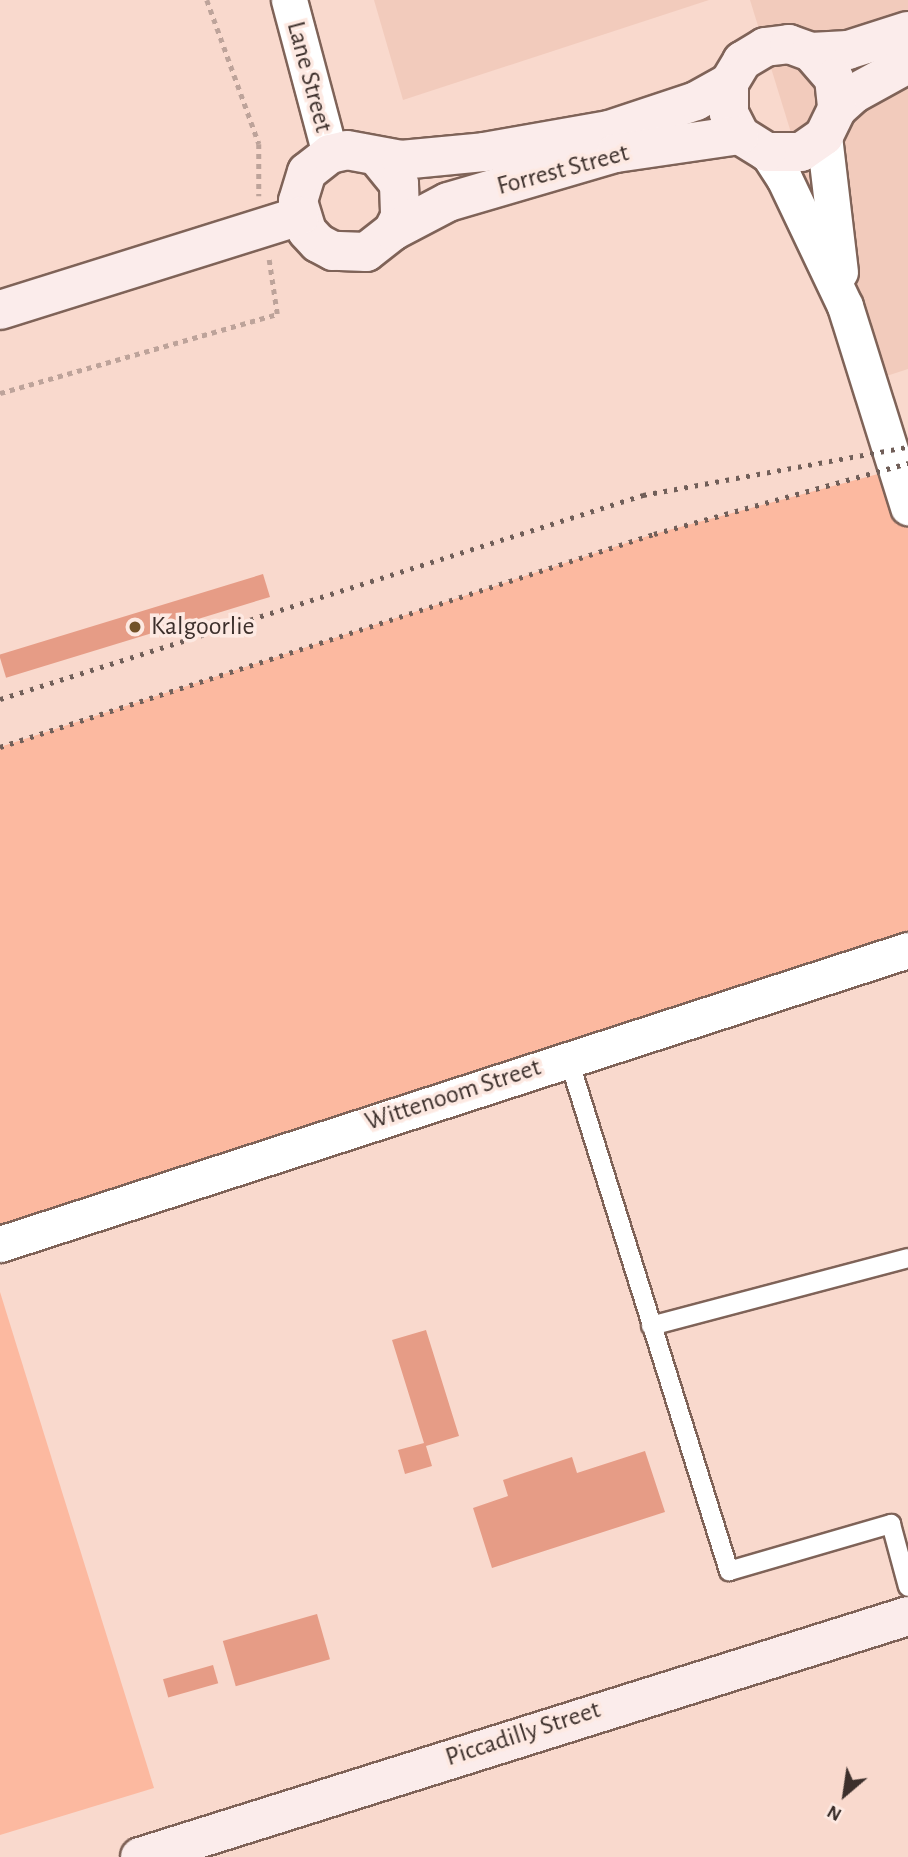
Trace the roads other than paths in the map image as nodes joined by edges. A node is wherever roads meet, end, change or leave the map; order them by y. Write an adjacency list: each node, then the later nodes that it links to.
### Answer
1 (289, 0): 8 (street, Lane Street)
2 (908, 31): 3 (street, Forrest Street)
3 (811, 52): 5 (street, Forrest Street); 6 (street)
4 (908, 64): 6 (street, Forrest Street)
5 (729, 83): 7 (street); 9 (street, Forrest Street)
6 (831, 123): 7 (street, Forrest Street); 12 (street)
7 (754, 144): 11 (street, Forrest Street); 12 (street)
8 (330, 153): 9 (street); 10 (street)
9 (379, 159): 11 (street)
10 (300, 216): 11 (street); 13 (street)
11 (393, 232)
12 (845, 306): 14 (street)
13 (0, 310)
14 (908, 507)
15 (908, 950): 16 (street, Wittenoom Street)
16 (568, 1057): 17 (street, Wittenoom Street); 19 (lane)
17 (0, 1244)
18 (908, 1258): 19 (lane)
19 (651, 1326): 20 (lane)
20 (908, 1587)
21 (908, 1616): 22 (street, Piccadilly Street)
22 (140, 1857)

